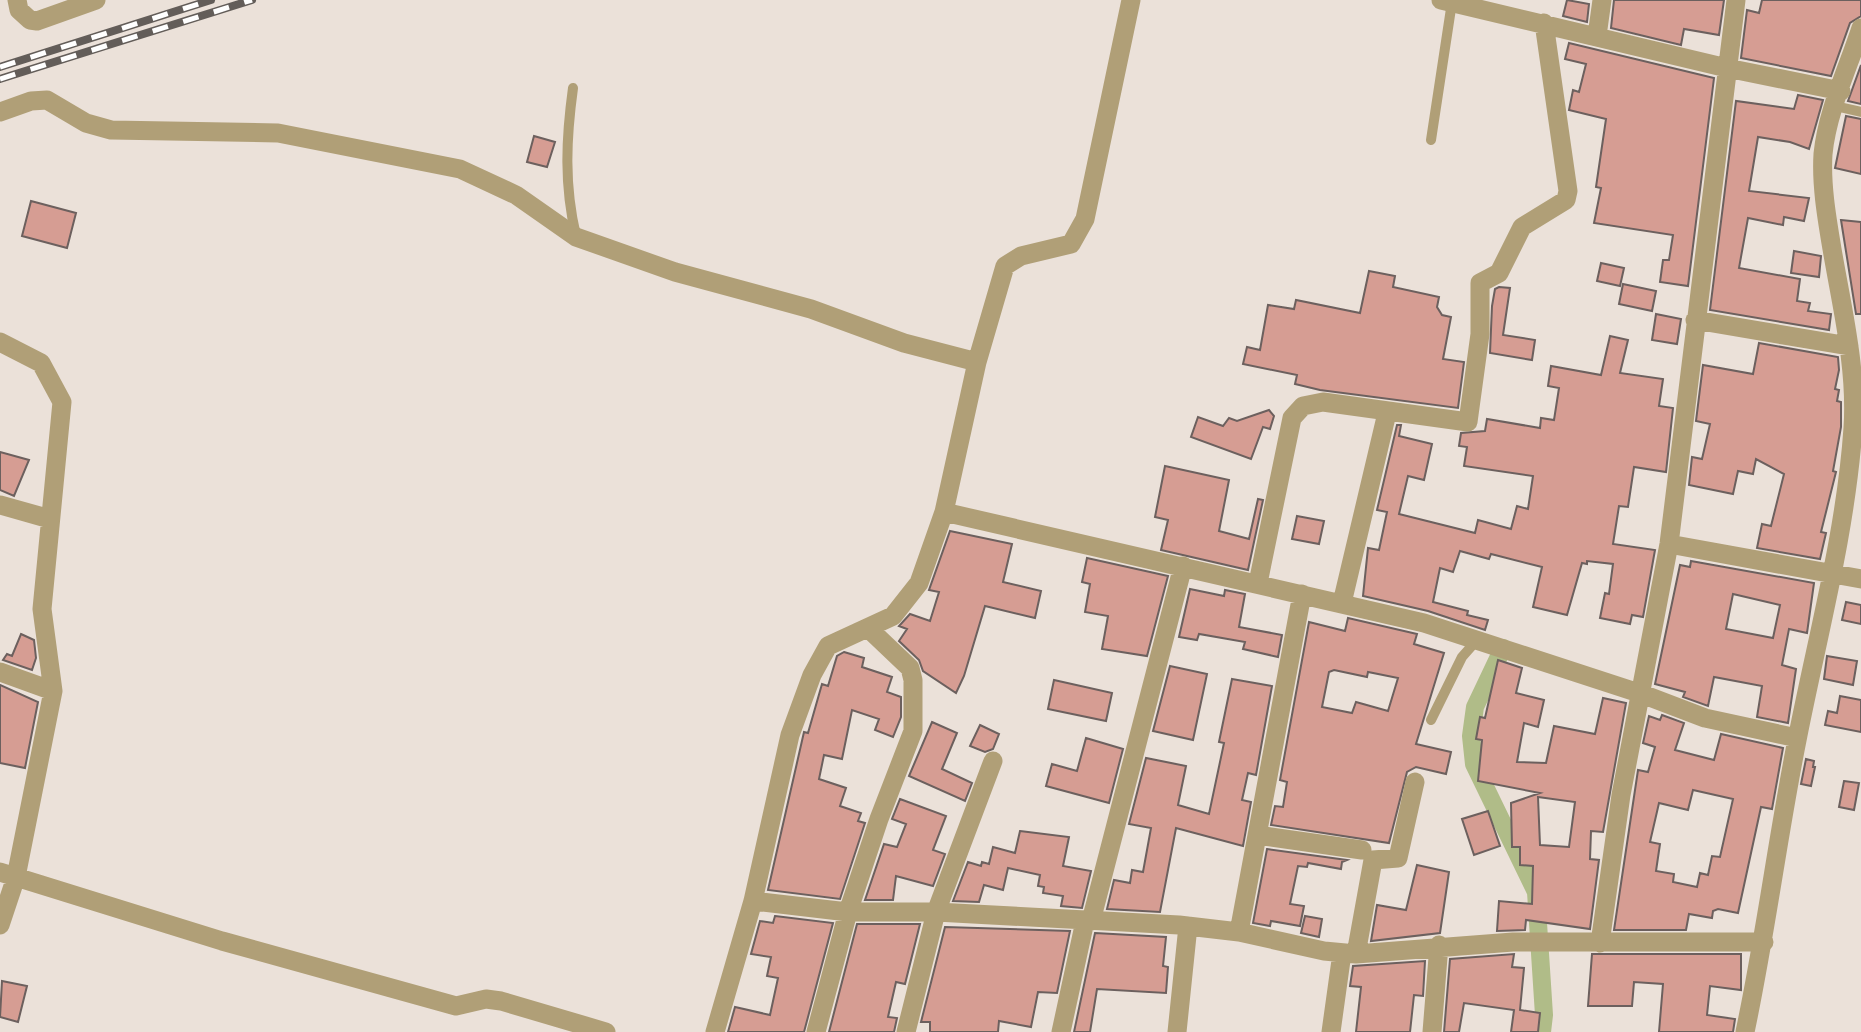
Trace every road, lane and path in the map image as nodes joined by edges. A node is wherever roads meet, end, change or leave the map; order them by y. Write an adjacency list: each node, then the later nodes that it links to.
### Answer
1 (18, 0): 2 (street)
2 (96, 0)
3 (1131, 0): 20 (street)
4 (1602, 0): 9 (street)
5 (1737, 0): 10 (street)
6 (1447, 1): 7 (street); 15 (lane)
7 (1544, 23): 9 (street); 21 (street)
8 (1861, 28): 12 (street)
9 (1597, 36): 10 (street)
10 (1727, 68): 12 (street); 17 (street)
11 (573, 88): 16 (lane)
12 (1838, 98): 14 (lane); 19 (street)
13 (0, 112): 16 (street)
14 (1861, 112)
15 (1431, 140)
16 (576, 237): 20 (street)
17 (1695, 320): 19 (street); 25 (street)
18 (0, 342): 24 (street)
19 (1849, 346): 27 (street)
20 (977, 362): 23 (street)
21 (1387, 413): 29 (street); 31 (street)
22 (0, 505): 24 (street)
23 (944, 512): 26 (street); 32 (street)
24 (50, 519): 35 (street)
25 (1669, 544): 27 (street); 36 (street)
26 (1183, 566): 29 (street); 47 (street)
27 (1831, 573): 28 (street); 38 (street)
28 (1861, 579)
29 (1258, 583): 30 (street)
30 (1302, 594): 31 (street); 41 (street)
31 (1342, 603): 33 (street)
32 (869, 629): 44 (street); 45 (street)
33 (1477, 639): 36 (street); 37 (lane)
34 (0, 672): 35 (street)
35 (53, 691): 43 (street)
36 (1642, 694): 38 (street); 52 (street)
37 (1431, 720)
38 (1797, 738): 51 (street)
39 (993, 761): 46 (street)
40 (1415, 782): 54 (street)
41 (1257, 835): 42 (street); 50 (street)
42 (1363, 850)
43 (8, 875): 48 (street); 55 (street)
44 (753, 901): 45 (street); 56 (street)
45 (848, 912): 46 (street); 57 (street)
46 (936, 912): 47 (street); 58 (street)
47 (1088, 921): 49 (street); 59 (street)
48 (0, 925)
49 (1188, 926): 50 (street); 60 (street)
50 (1239, 932): 54 (street)
51 (1764, 942): 52 (street); 63 (street)
52 (1600, 943): 53 (street)
53 (1440, 945): 54 (street); 62 (street)
54 (1349, 953): 61 (street)
55 (606, 1032)
56 (715, 1032)
57 (816, 1032)
58 (906, 1032)
59 (1061, 1032)
60 (1177, 1032)
61 (1331, 1032)
62 (1432, 1032)
63 (1745, 1032)

